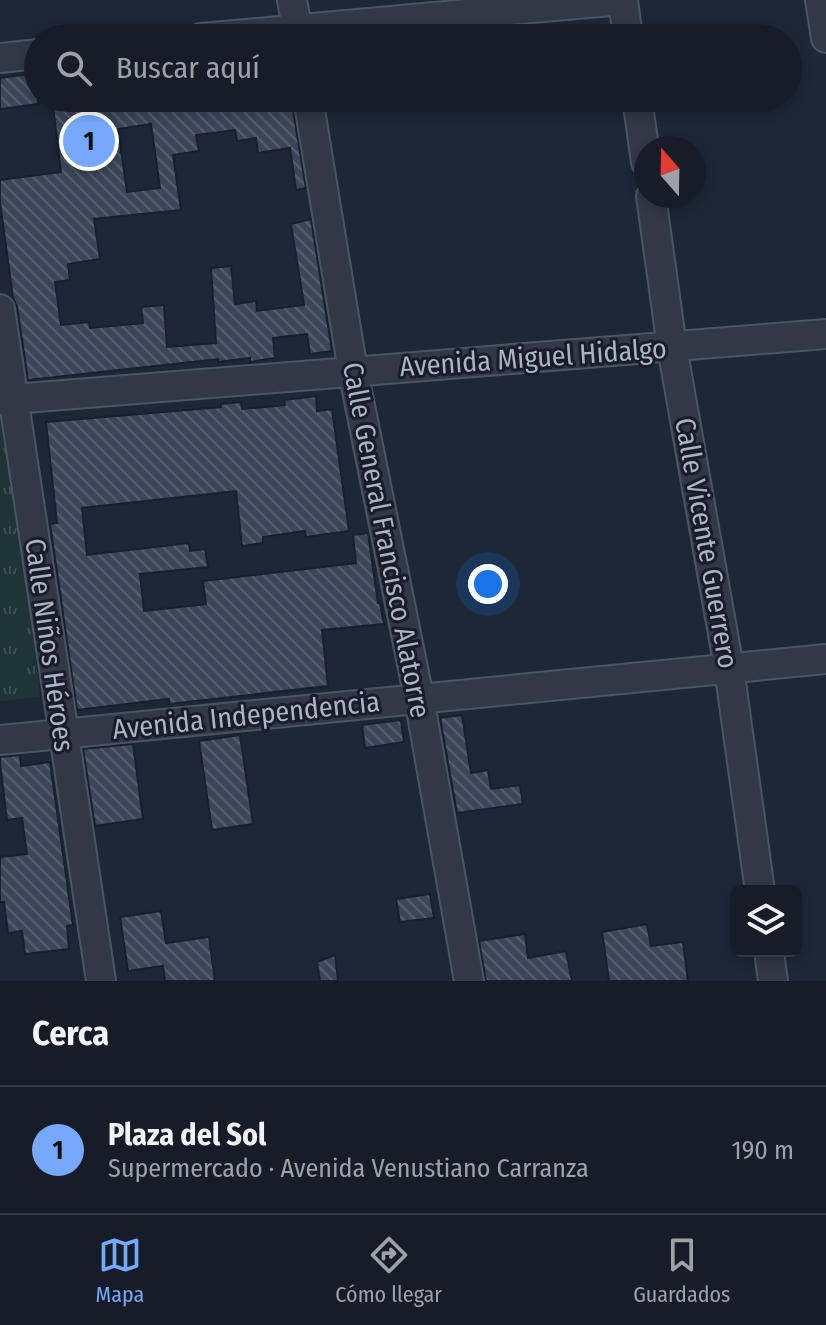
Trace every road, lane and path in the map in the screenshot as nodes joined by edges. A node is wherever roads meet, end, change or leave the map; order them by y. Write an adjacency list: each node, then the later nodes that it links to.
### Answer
1 (292, 0): 4 (street)
2 (622, 0): 5 (street); 6 (street)
3 (820, 0): 7 (street)
4 (296, 24)
5 (393, 24)
6 (626, 24)
7 (826, 38)
8 (24, 55): 9 (street)
9 (0, 58)
10 (310, 112): 17 (street, Calle General Francisco Alatorre)
11 (639, 112): 12 (street)
12 (642, 136)
13 (653, 208): 16 (street, Calle Vicente Guerrero)
14 (0, 309): 18 (street, Calle Niños Héroes)
15 (826, 334): 16 (street, Avenida Miguel Hidalgo)
16 (672, 347): 17 (street, Avenida Miguel Hidalgo); 20 (street, Calle Vicente Guerrero)
17 (353, 371): 18 (street, Avenida Miguel Hidalgo); 21 (street, Calle General Francisco Alatorre)
18 (7, 399): 22 (street, Calle Niños Héroes)
19 (826, 659): 20 (street, Avenida Independencia)
20 (729, 668): 21 (street, Avenida Independencia); 24 (street, Calle Vicente Guerrero)
21 (419, 698): 22 (street, Avenida Independencia); 27 (street, Calle General Francisco Alatorre)
22 (63, 734): 23 (street, Avenida Independencia); 26 (street, Calle Niños Héroes)
23 (0, 740)
24 (759, 885)
25 (770, 957): 28 (street)
26 (101, 981)
27 (469, 981)
28 (773, 981)

